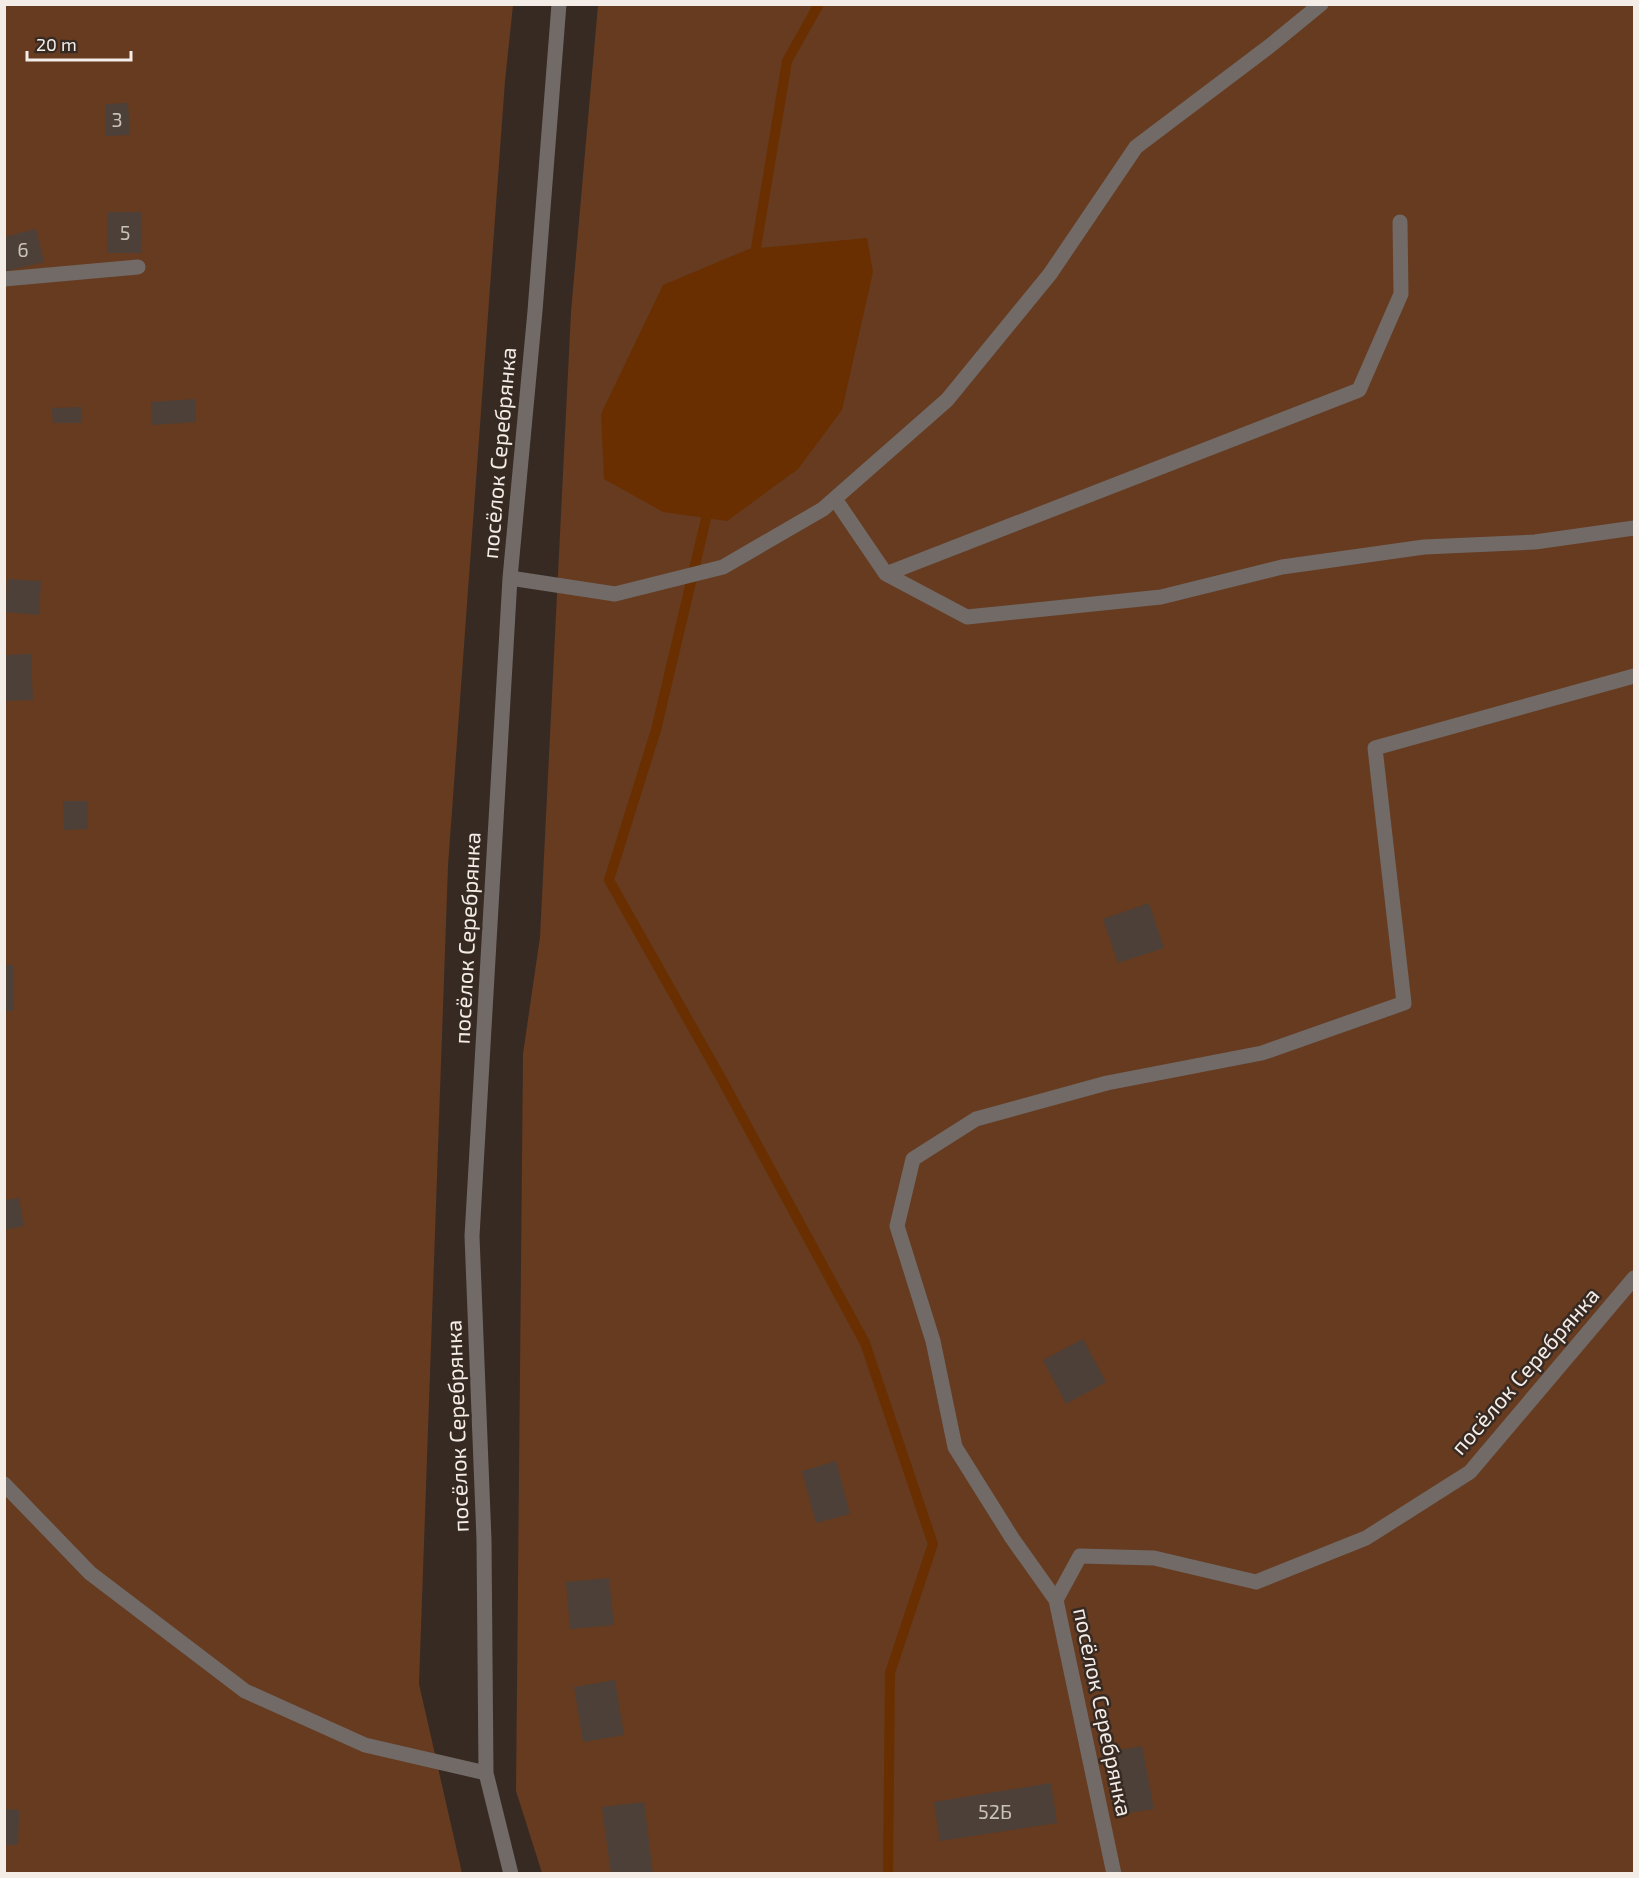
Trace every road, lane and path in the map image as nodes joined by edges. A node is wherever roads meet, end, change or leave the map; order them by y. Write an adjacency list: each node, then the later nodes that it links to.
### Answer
1 (559, 4): 9 (lane, посёлок Серебрянка)
2 (1321, 4): 6 (lane)
3 (1400, 222): 8 (lane)
4 (138, 267): 5 (lane)
5 (4, 279)
6 (835, 499): 8 (lane); 9 (lane)
7 (1635, 528): 8 (lane)
8 (886, 574)
9 (510, 578): 14 (lane, посёлок Серебрянка)
10 (1635, 676): 13 (lane)
11 (1635, 1278): 13 (lane, посёлок Серебрянка)
12 (4, 1484): 14 (lane)
13 (1056, 1600): 16 (lane, посёлок Серебрянка)
14 (486, 1773): 15 (lane, посёлок Серебрянка)
15 (511, 1874)
16 (1114, 1874)

